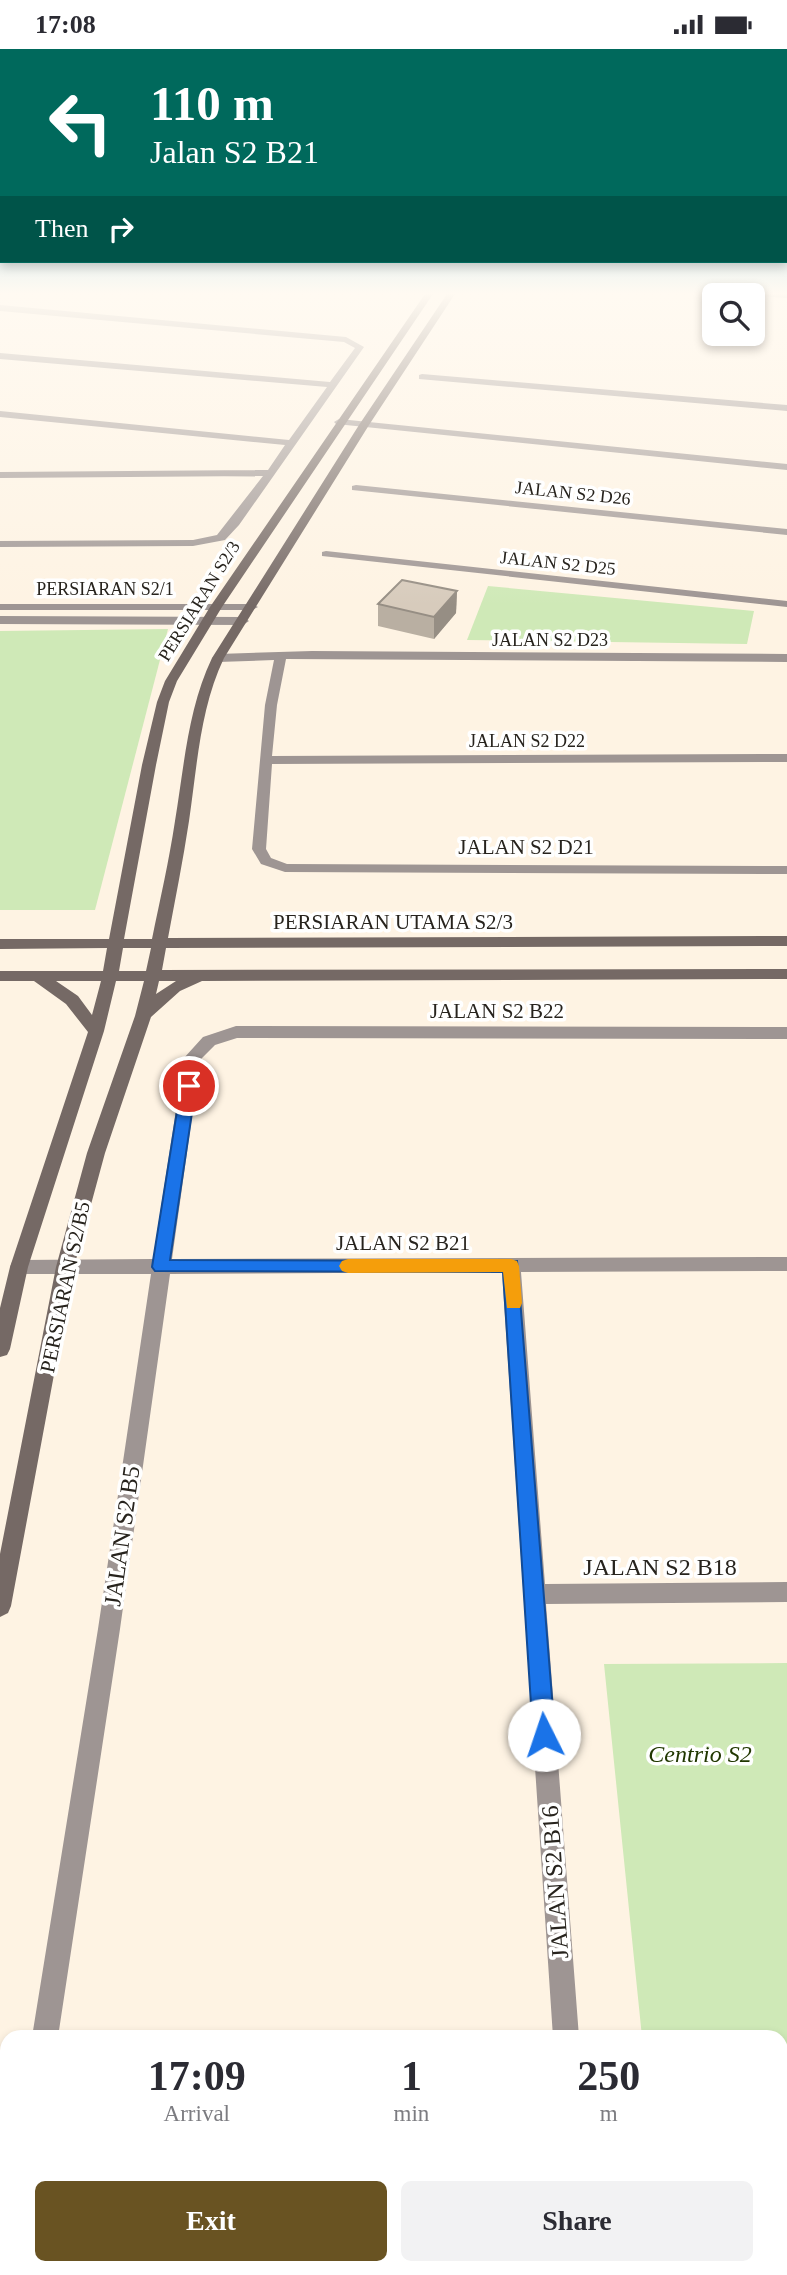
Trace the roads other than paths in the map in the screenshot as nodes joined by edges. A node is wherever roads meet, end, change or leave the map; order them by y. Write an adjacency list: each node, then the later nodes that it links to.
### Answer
1 (324, 398): 9 (street)
2 (356, 398): 7 (main road, PERSIARAN S2/3)
3 (382, 398): 8 (main road, PERSIARAN S2/B5)
4 (668, 398): 5 (street)
5 (787, 408)
6 (0, 414): 9 (street)
7 (339, 422): 8 (street); 19 (main road, PERSIARAN S2/3)
8 (364, 425): 10 (street); 20 (main road, PERSIARAN S2/B5)
9 (292, 443): 11 (street)
10 (787, 467)
11 (270, 473): 12 (street); 15 (street)
12 (0, 475)
13 (356, 488): 14 (street, JALAN S2 D26)
14 (787, 532)
15 (0, 544)
16 (327, 554): 17 (street, JALAN S2 D25)
17 (787, 604)
18 (0, 607): 19 (street, PERSIARAN S2/1)
19 (216, 607): 20 (street, PERSIARAN S2/1); 22 (main road, PERSIARAN S2/3)
20 (252, 607): 23 (main road, PERSIARAN S2/B5)
21 (0, 620): 22 (street, PERSIARAN S2/1)
22 (209, 620): 23 (street, PERSIARAN S2/1); 33 (main road, PERSIARAN S2/3)
23 (243, 621): 25 (main road, PERSIARAN S2/B5)
24 (281, 656): 25 (street, JALAN S2 D23); 26 (street, JALAN S2 D23); 28 (street)
25 (218, 658): 32 (main road, PERSIARAN S2/B5)
26 (787, 658)
27 (787, 758): 28 (street, JALAN S2 D22)
28 (267, 760): 29 (street, JALAN S2 D21)
29 (787, 870)
30 (787, 941): 32 (main road, PERSIARAN UTAMA S2/3)
31 (0, 944): 33 (main road, PERSIARAN UTAMA S2/3)
32 (159, 944): 33 (main road, PERSIARAN UTAMA S2/3); 37 (main road, PERSIARAN S2/B5)
33 (116, 945): 36 (main road, PERSIARAN S2/3)
34 (209, 974): 35 (main road); 37 (main road); 40 (main road)
35 (787, 974)
36 (110, 975): 37 (main road); 39 (main road); 41 (main road, PERSIARAN S2/B5)
37 (153, 975): 40 (main road, PERSIARAN S2/B5)
38 (0, 976): 39 (main road)
39 (38, 976): 41 (main road)
40 (142, 1016): 48 (main road, PERSIARAN S2/B5)
41 (96, 1031): 47 (main road, PERSIARAN S2/B5)
42 (787, 1033): 43 (street, JALAN S2 B22)
43 (209, 1041): 46 (street, JALAN S2 B5)
44 (787, 1264): 45 (street, JALAN S2 B21)
45 (511, 1266): 46 (street, JALAN S2 B21); 51 (street, JALAN S2 B16)
46 (161, 1267): 48 (street, JALAN S2 B21); 53 (street, JALAN S2 B5)
47 (19, 1268): 48 (street, JALAN S2 B21); 49 (main road, PERSIARAN S2/B5)
48 (65, 1268): 52 (main road, PERSIARAN S2/B5)
49 (0, 1349)
50 (787, 1592): 51 (street, JALAN S2 B18)
51 (534, 1594): 54 (street, JALAN S2 B16)
52 (0, 1606)
53 (46, 2030)
54 (565, 2030)

